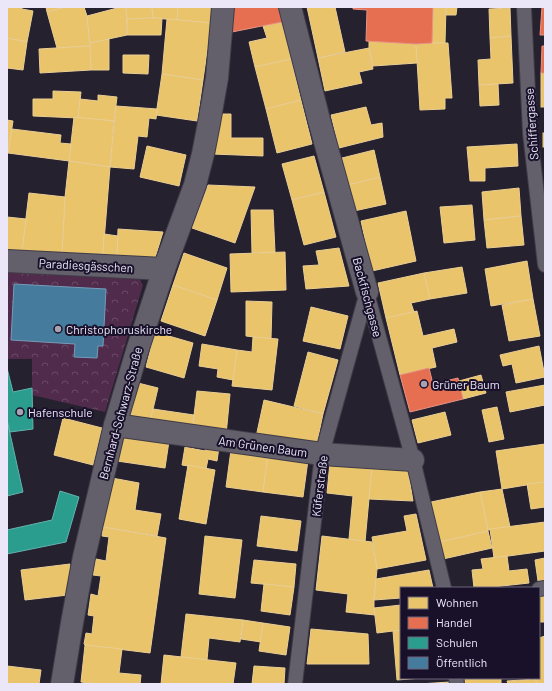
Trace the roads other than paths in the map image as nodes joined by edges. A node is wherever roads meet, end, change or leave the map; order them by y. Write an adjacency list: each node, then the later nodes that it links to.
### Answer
1 (223, 7): 6 (street, Bernhard-Schwarz-Straße)
2 (290, 7): 7 (street, Backfischgasse)
3 (524, 7): 5 (lane, Schiffergasse)
4 (7, 261): 6 (street, Paradiesgässchen)
5 (545, 265)
6 (164, 269): 8 (street, Bernhard-Schwarz-Straße)
7 (367, 292): 9 (lane, Küferstraße); 10 (lane, Backfischgasse)
8 (115, 425): 9 (street, Am Grünen Baum); 12 (street, Bernhard-Schwarz-Straße)
9 (322, 454): 10 (street, Am Grünen Baum); 13 (lane, Küferstraße)
10 (413, 460): 11 (lane, Backfischgasse)
11 (444, 587)
12 (62, 684)
13 (295, 684)

